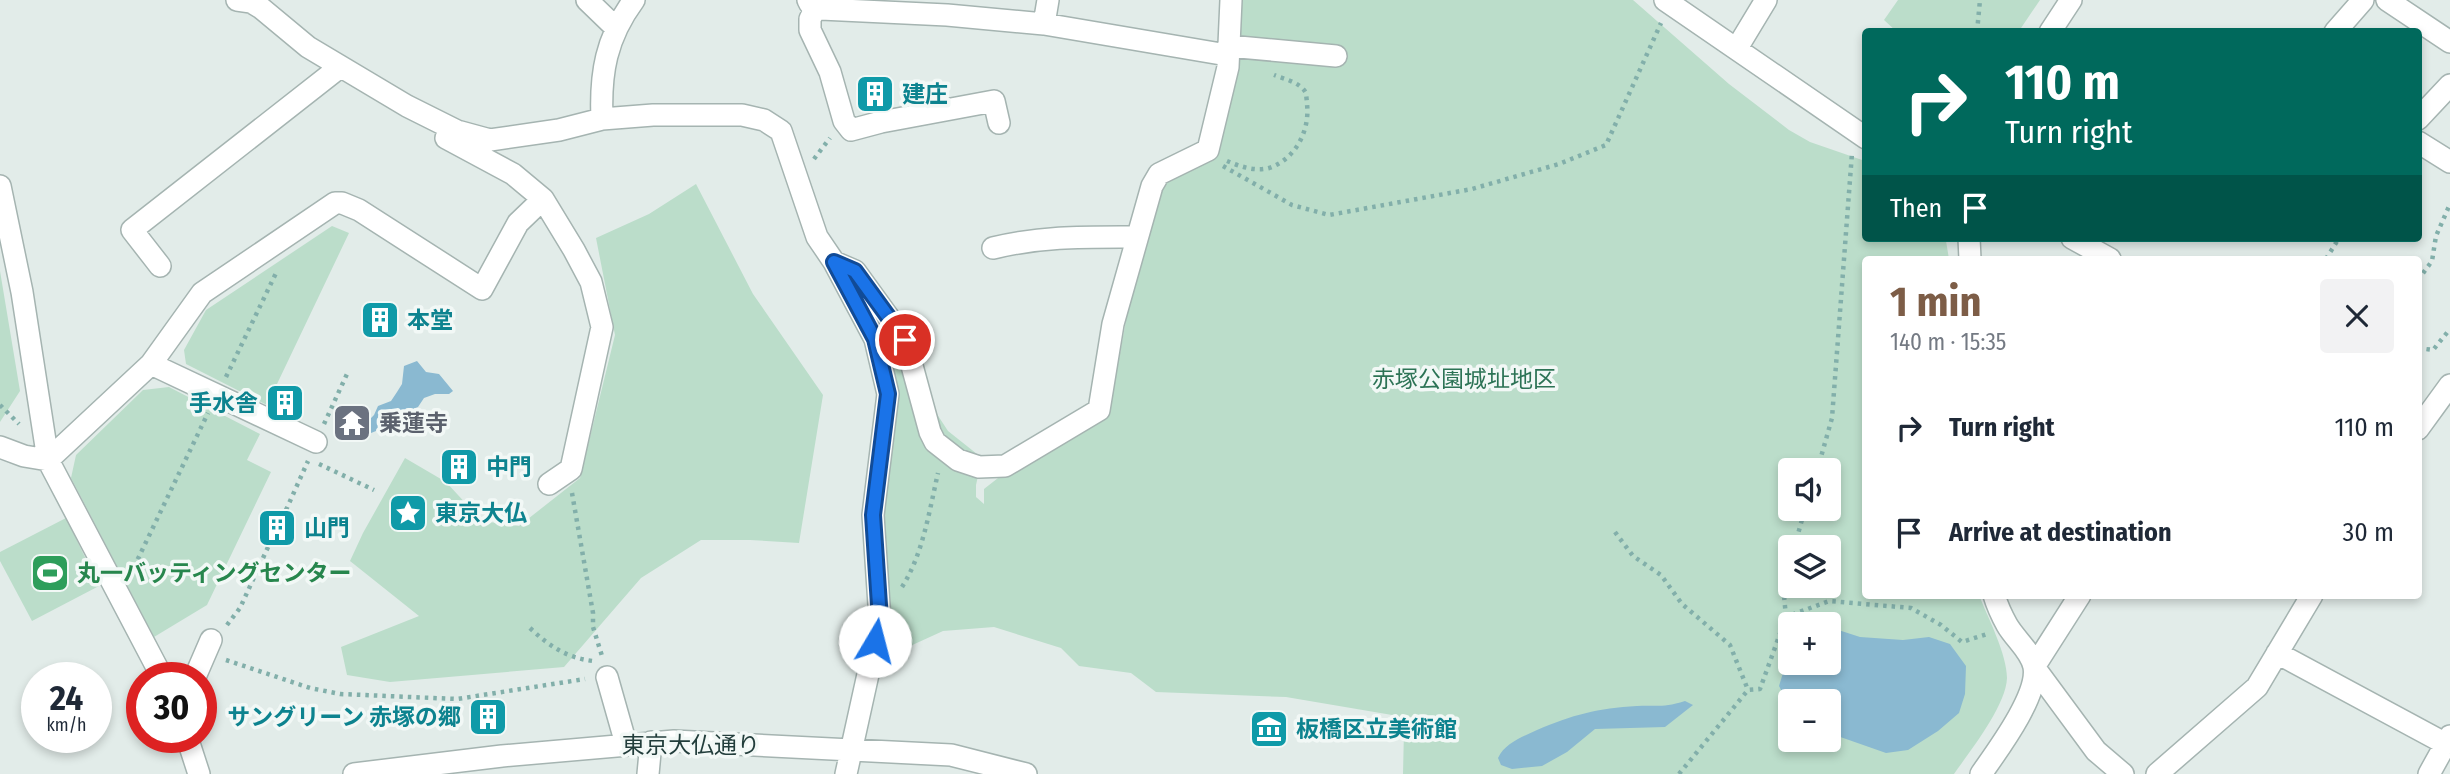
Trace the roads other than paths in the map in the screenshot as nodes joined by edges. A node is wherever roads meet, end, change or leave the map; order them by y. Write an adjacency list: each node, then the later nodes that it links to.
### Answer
1 (237, 0): 20 (street)
2 (587, 0): 13 (street)
3 (634, 0): 13 (street)
4 (1048, 0): 12 (street)
5 (1231, 0): 18 (street)
6 (1766, 0): 17 (street)
7 (2071, 0): 14 (street)
8 (2362, 0): 15 (street)
9 (2387, 0): 16 (street)
10 (1668, 2): 17 (street)
11 (812, 4): 12 (street); 25 (street)
12 (1044, 24): 18 (street)
13 (616, 28): 24 (street)
14 (2053, 28)
15 (2338, 28)
16 (2445, 31)
17 (1737, 48): 26 (street)
18 (1228, 56): 19 (street); 31 (street)
19 (1336, 56)
20 (340, 67): 22 (street); 36 (street)
21 (2450, 85): 23 (street)
22 (407, 106): 24 (street); 30 (street)
23 (2422, 114)
24 (602, 119): 35 (street)
25 (999, 123)
26 (1859, 143)
27 (2422, 144): 28 (street)
28 (2450, 162)
29 (0, 186): 42 (street)
30 (543, 199): 37 (street); 43 (street)
31 (1136, 237): 33 (street); 35 (street)
32 (2079, 242): 34 (street)
33 (993, 248)
34 (2105, 256)
35 (834, 262): 56 (street)
36 (160, 266)
37 (151, 364): 41 (street); 42 (street)
38 (2450, 385): 39 (street)
39 (2422, 424)
40 (0, 447): 42 (street)
41 (312, 451)
42 (48, 460): 49 (street)
43 (550, 484)
44 (1996, 599): 51 (street)
45 (2077, 599): 51 (street)
46 (2310, 599): 48 (street)
47 (209, 647): 50 (street)
48 (2277, 653): 53 (street); 65 (street)
49 (154, 662)
50 (202, 662)
51 (2034, 667): 63 (street); 64 (street)
52 (607, 677): 55 (street)
53 (2448, 740): 66 (street)
54 (652, 742): 55 (street, 東京大仏通り); 56 (street, 東京大仏通り); 60 (street)
55 (626, 744): 59 (street, 東京大仏通り)
56 (850, 750): 61 (street); 62 (street, 東京大仏通り)
57 (192, 753): 58 (street)
58 (199, 774)
59 (354, 774)
60 (648, 774)
61 (846, 774)
62 (1026, 774)
63 (1981, 774)
64 (2123, 774)
65 (2157, 774)
66 (2430, 774)

